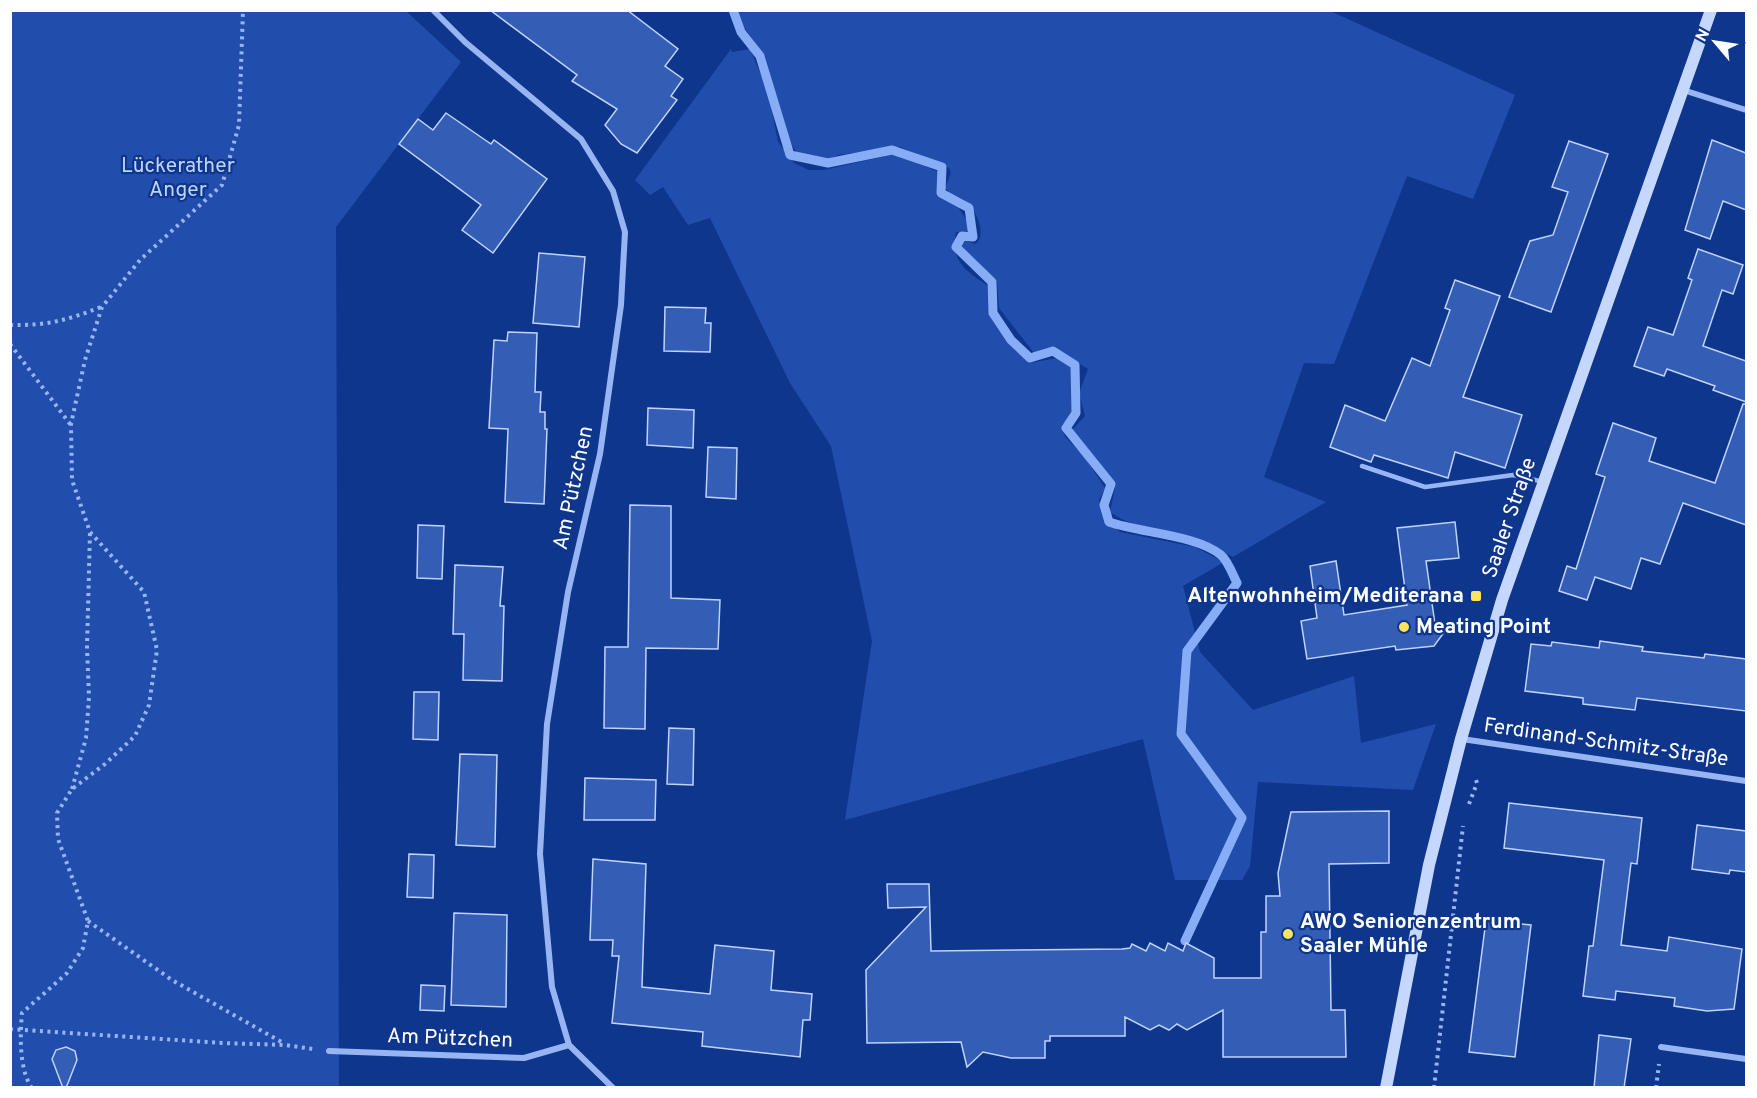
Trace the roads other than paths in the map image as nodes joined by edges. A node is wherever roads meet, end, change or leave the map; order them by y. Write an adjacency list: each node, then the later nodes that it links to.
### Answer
1 (433, 10): 9 (street, Am Pützchen)
2 (1711, 10): 3 (street, Saaler Straße)
3 (1683, 89): 4 (street); 6 (street, Saaler Straße)
4 (1746, 110)
5 (1362, 465): 6 (lane)
6 (1544, 482): 7 (street, Saaler Straße)
7 (1461, 739): 8 (street, Ferdinand-Schmitz-Straße); 14 (street, Saaler Straße)
8 (1746, 781)
9 (569, 1046): 11 (street, Am Pützchen); 13 (street)
10 (1661, 1047): 12 (street)
11 (329, 1051)
12 (1746, 1059)
13 (613, 1088)
14 (1386, 1088)

